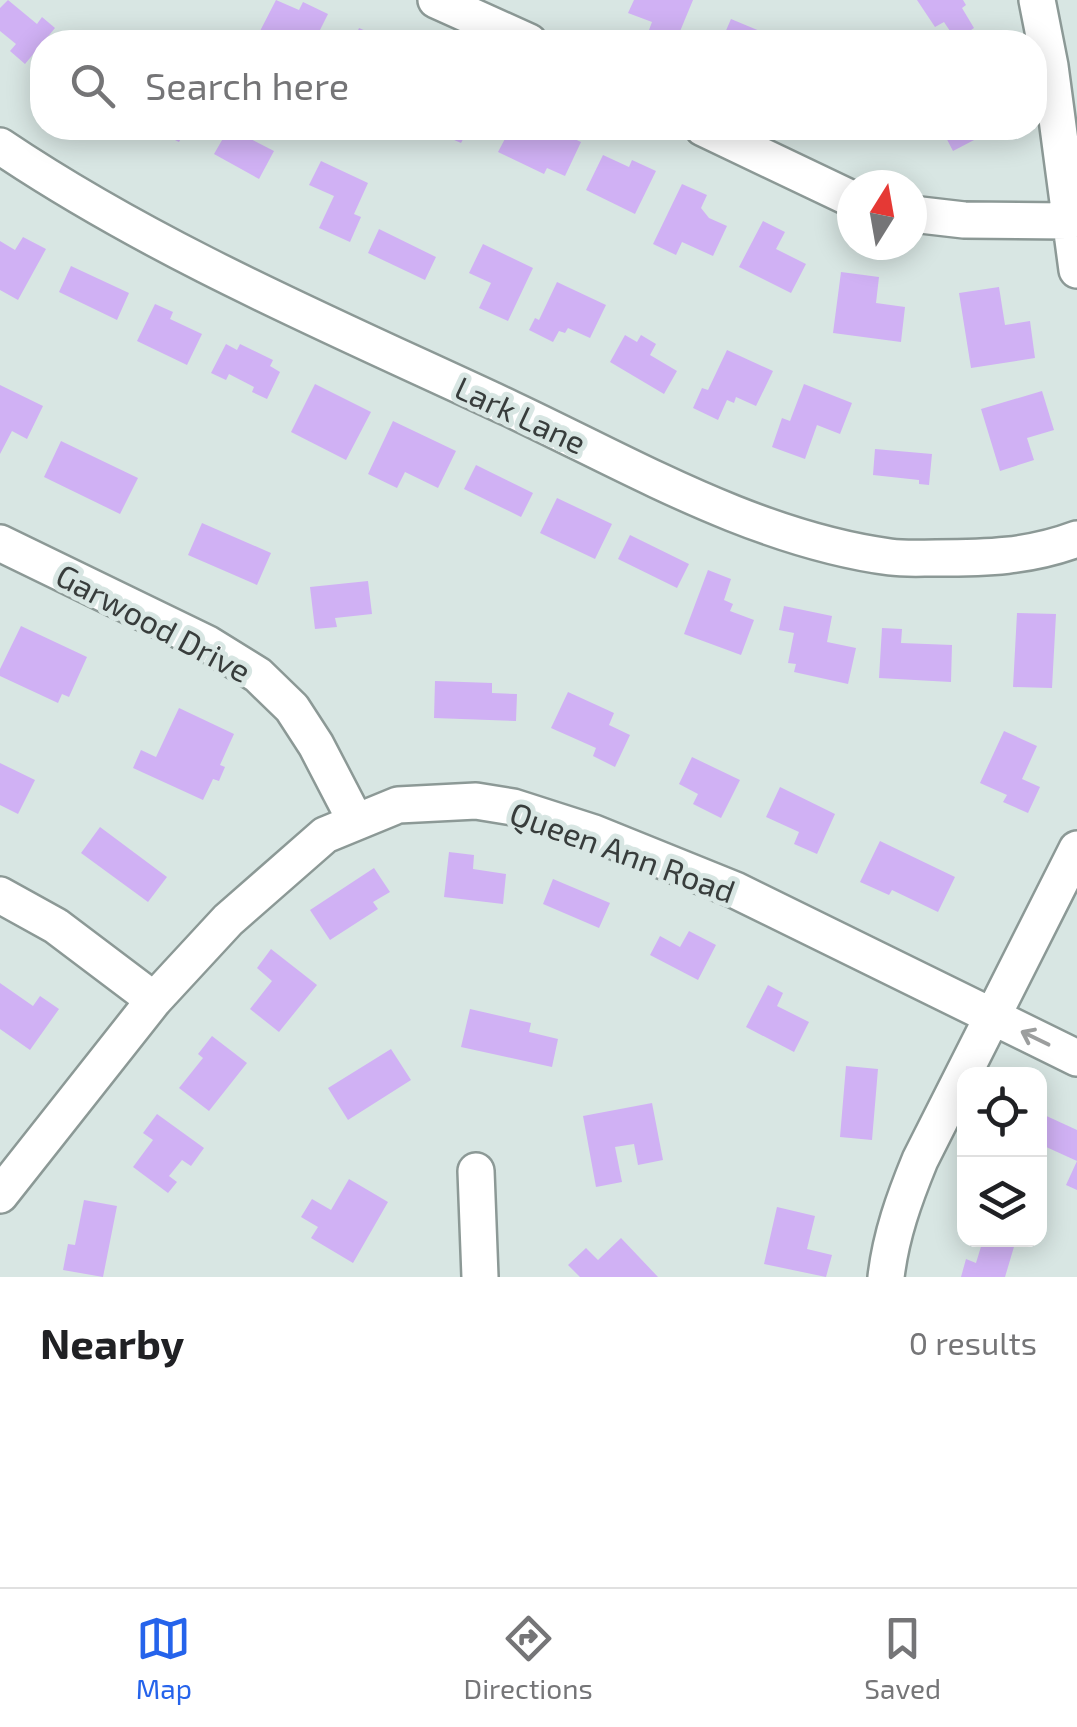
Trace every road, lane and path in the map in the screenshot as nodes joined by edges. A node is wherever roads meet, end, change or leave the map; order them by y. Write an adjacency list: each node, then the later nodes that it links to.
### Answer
1 (436, 0): 3 (street)
2 (1037, 0): 4 (street)
3 (502, 30)
4 (1043, 30)
5 (1047, 51): 10 (street)
6 (729, 140): 8 (street)
7 (0, 146): 12 (street, Lark Lane)
8 (837, 191)
9 (927, 216): 10 (street)
10 (1068, 221): 11 (street)
11 (1077, 270)
12 (1077, 540)
13 (0, 543): 14 (street, Garwood Drive)
14 (355, 820): 17 (street, Queen Ann Road); 18 (street, Queen Ann Road)
15 (1077, 848): 18 (street)
16 (0, 895): 17 (street)
17 (154, 1000): 21 (street, Queen Ann Road)
18 (992, 1017): 19 (street, Queen Ann Road, one-way to 18); 23 (street)
19 (1077, 1058)
20 (476, 1171): 22 (street)
21 (0, 1195)
22 (480, 1277)
23 (886, 1277)

